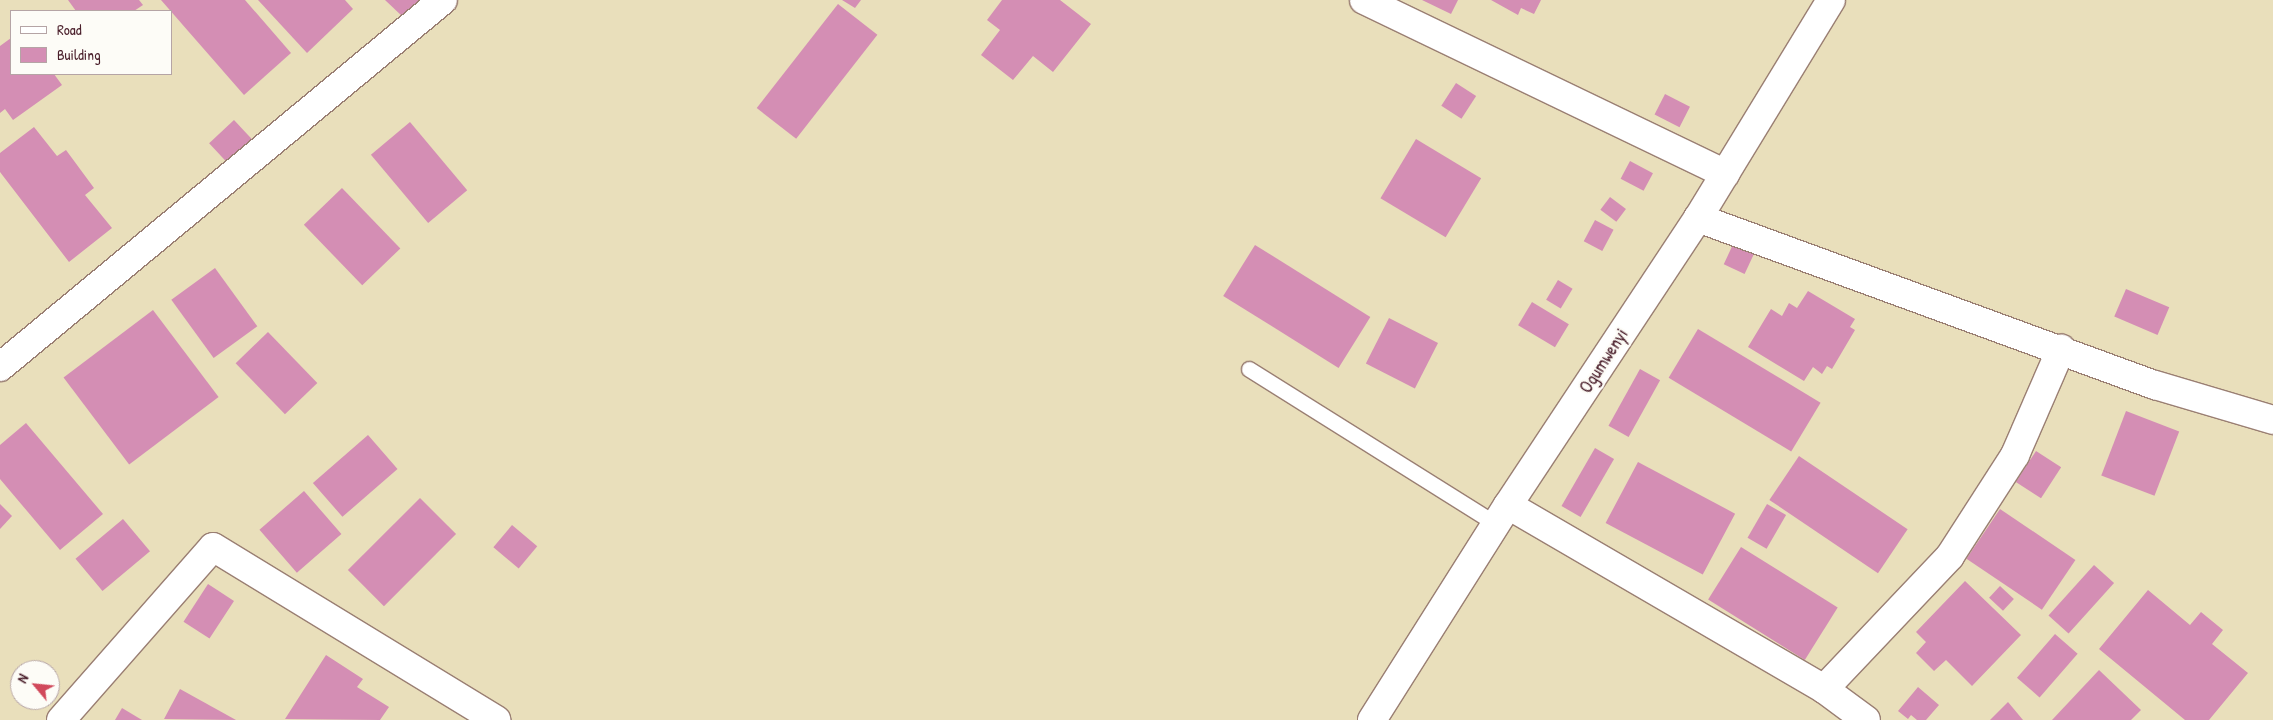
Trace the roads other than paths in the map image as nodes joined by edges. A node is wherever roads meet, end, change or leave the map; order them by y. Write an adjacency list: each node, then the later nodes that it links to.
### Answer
1 (443, 0): 7 (street)
2 (1364, 0): 4 (street)
3 (1831, 0): 4 (street, Ogumwenyi)
4 (1725, 174): 5 (street, Ogumwenyi)
5 (1698, 218): 6 (street); 10 (street, Ogumwenyi)
6 (2061, 349): 9 (street); 11 (street)
7 (0, 367)
8 (1249, 370): 10 (lane)
9 (2273, 420)
10 (1502, 515): 11 (street); 14 (street, Ogumwenyi)
11 (1824, 688): 15 (street)
12 (62, 720): 13 (street)
13 (496, 720)
14 (1372, 720)
15 (1866, 720)

